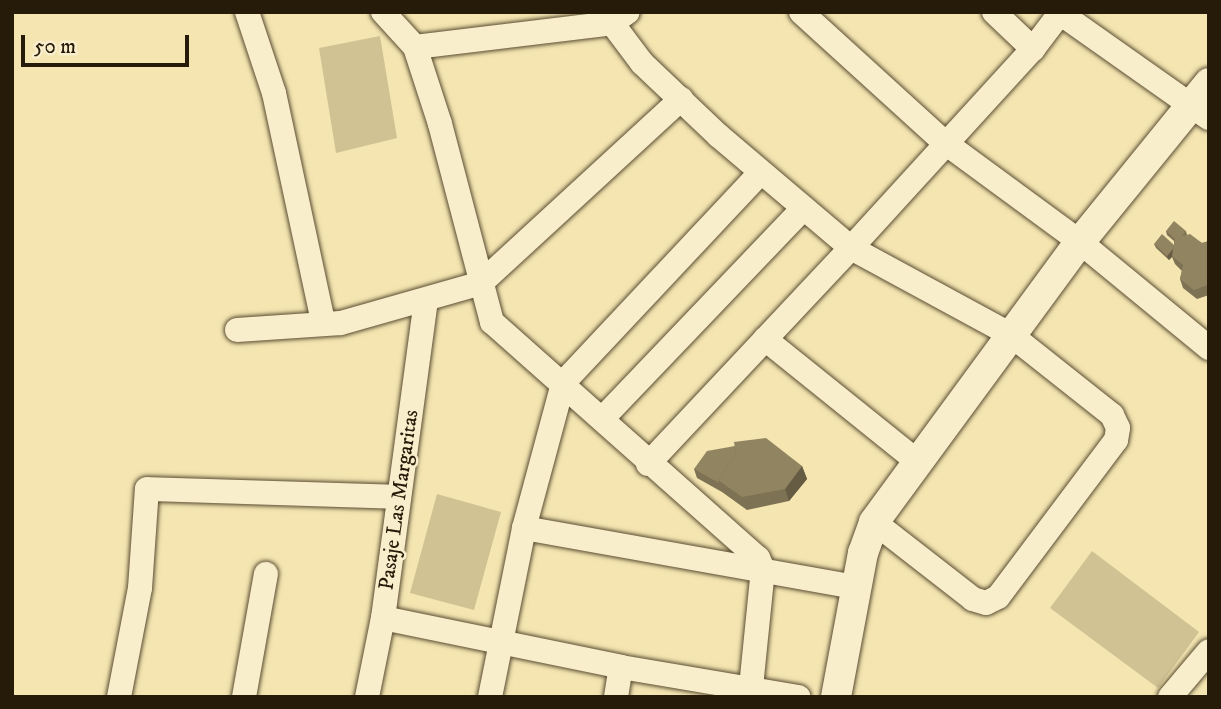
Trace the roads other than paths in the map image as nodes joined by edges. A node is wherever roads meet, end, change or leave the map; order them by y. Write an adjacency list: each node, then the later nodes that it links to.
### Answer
1 (247, 12): 19 (street)
2 (383, 12): 7 (street)
3 (801, 12): 12 (street)
4 (994, 12): 8 (street)
5 (1061, 13): 8 (street); 11 (street)
6 (620, 18): 7 (street); 10 (street)
7 (415, 47): 17 (street)
8 (1033, 49): 12 (street)
9 (1209, 83): 11 (street)
10 (681, 99): 13 (street); 17 (street)
11 (1200, 113): 15 (street)
12 (944, 142): 15 (street); 16 (street)
13 (760, 173): 14 (street); 24 (street)
14 (803, 209): 16 (street); 25 (street)
15 (1080, 242): 21 (street); 23 (street)
16 (851, 248): 21 (street); 22 (street)
17 (481, 283): 18 (street); 24 (street)
18 (426, 302): 19 (street); 28 (street, Pasaje Las Margaritas)
19 (323, 322): 20 (street)
20 (237, 330)
21 (1011, 335): 26 (street); 29 (street)
22 (765, 339): 26 (street); 27 (street)
23 (1209, 348)
24 (563, 383): 25 (street); 30 (street)
25 (602, 419): 27 (street)
26 (918, 462): 29 (street)
27 (648, 464): 31 (street)
28 (399, 497): 34 (street, Pasaje Las Margaritas); 39 (street)
29 (874, 522): 33 (street)
30 (524, 528): 31 (street); 35 (street)
31 (763, 569): 33 (street); 38 (street)
32 (266, 574): 40 (street)
33 (856, 587): 45 (street)
34 (383, 618): 35 (street); 41 (street, Pasaje Las Margaritas)
35 (500, 643): 37 (street); 42 (street)
36 (1209, 651): 46 (street)
37 (621, 667): 38 (street); 43 (street)
38 (751, 693): 44 (street)
39 (119, 697)
40 (244, 697)
41 (367, 697)
42 (490, 697)
43 (616, 697)
44 (798, 697)
45 (836, 697)
46 (1170, 697)

